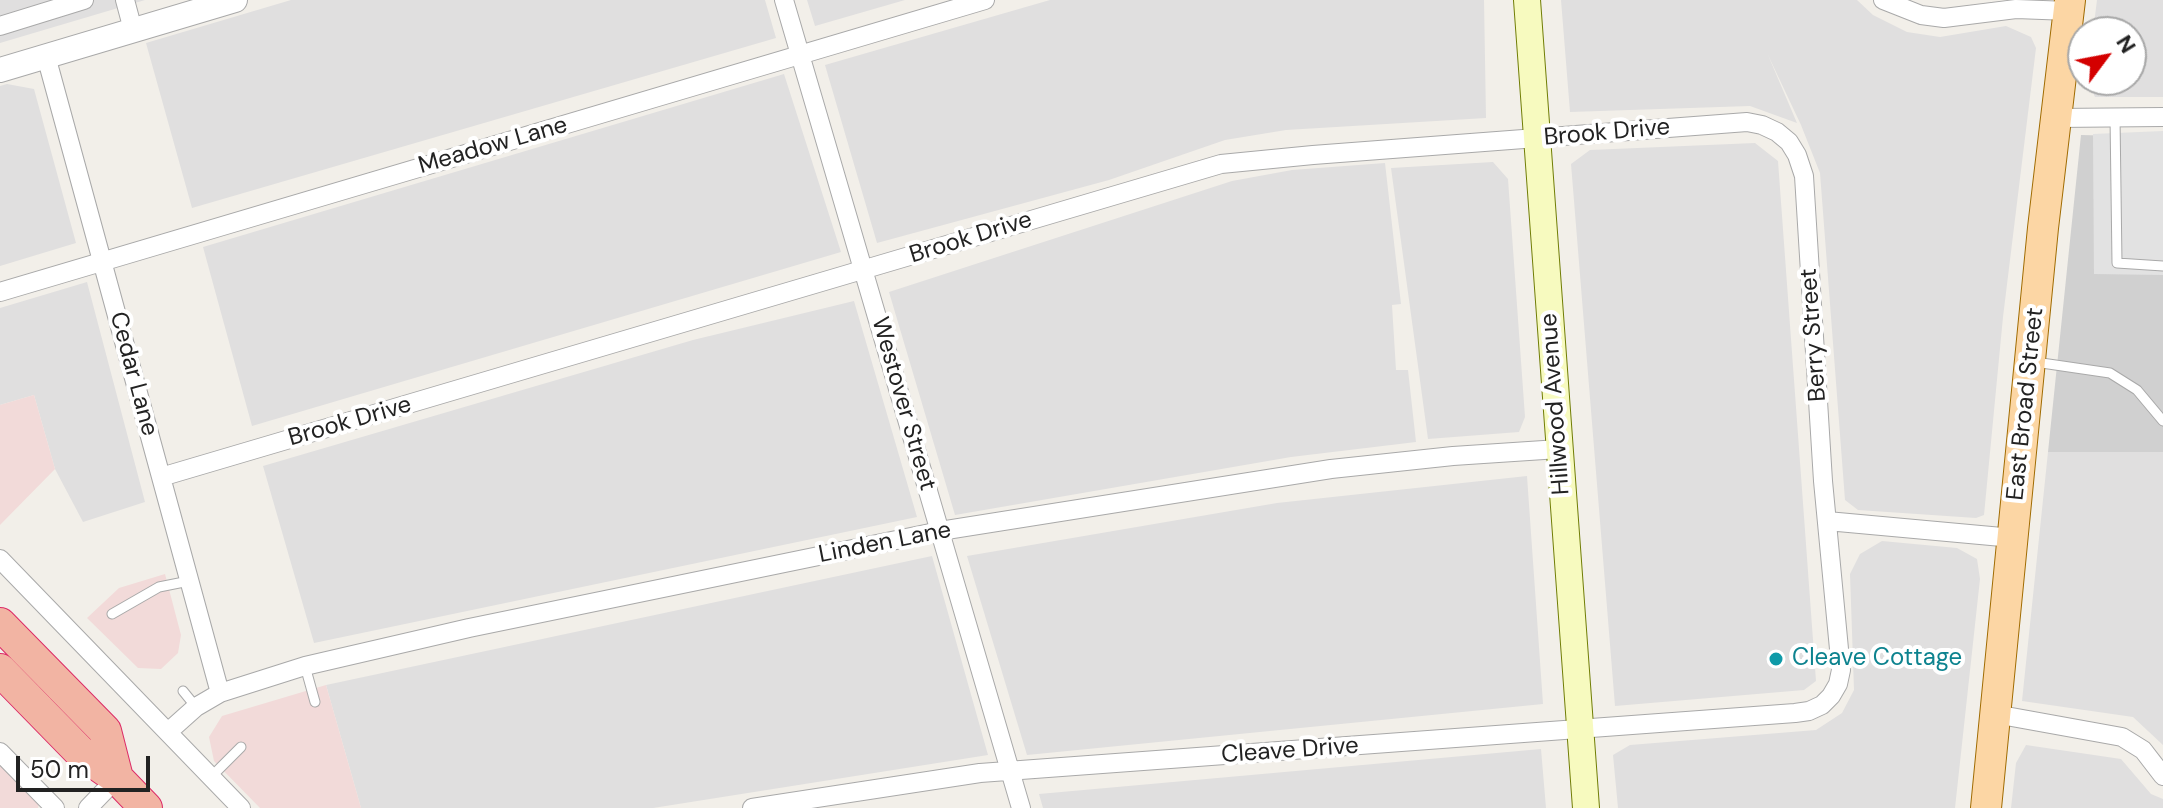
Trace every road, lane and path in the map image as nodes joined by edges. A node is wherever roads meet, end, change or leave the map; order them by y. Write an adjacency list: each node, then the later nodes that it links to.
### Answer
1 (84, 0): 9 (street)
2 (125, 0): 10 (street)
3 (235, 0): 10 (street)
4 (784, 0): 11 (street, Westover Street)
5 (985, 0): 11 (street, Meadow Lane)
6 (1527, 0): 17 (main road, Hillwood Avenue)
7 (1883, 0): 8 (street)
8 (2070, 6): 16 (main road, East Broad Street)
9 (0, 26)
10 (133, 30): 12 (street)
11 (801, 55): 19 (street, Meadow Lane); 21 (street, Westover Street)
12 (46, 56): 13 (street); 19 (street, Cedar Lane)
13 (0, 70)
14 (2115, 117): 15 (street); 16 (street); 20 (lane)
15 (2163, 117)
16 (2056, 118): 23 (main road, East Broad Street)
17 (1537, 139): 18 (street, Brook Drive); 21 (street, Brook Drive); 25 (main road, Hillwood Avenue)
18 (1794, 150): 27 (street, Berry Street)
19 (102, 262): 22 (street, Meadow Lane); 26 (street, Cedar Lane)
20 (2163, 266)
21 (864, 270): 26 (street, Brook Drive); 28 (street, Westover Street)
22 (0, 292)
23 (2030, 361): 24 (lane); 29 (main road, East Broad Street)
24 (2163, 421)
25 (1559, 449): 28 (street, Linden Lane); 42 (main road, Hillwood Avenue)
26 (161, 477): 31 (street, Cedar Lane)
27 (1827, 521): 29 (street); 38 (street, Berry Street)
28 (940, 531): 34 (street, Linden Lane); 46 (street, Westover Street)
29 (2013, 538): 41 (main road, East Broad Street)
30 (0, 559): 43 (street)
31 (189, 581): 32 (lane); 37 (street, Cedar Lane)
32 (112, 614)
33 (0, 624): 49 (highway)
34 (305, 666): 37 (street, Linden Lane); 39 (lane)
35 (0, 670): 49 (highway)
36 (183, 691): 40 (lane)
37 (220, 693): 40 (street, Linden Lane)
38 (1827, 700): 42 (street, Cleave Drive)
39 (315, 702)
40 (196, 707): 43 (street, Linden Lane)
41 (1995, 714): 47 (street); 57 (main road, East Broad Street)
42 (1581, 728): 46 (street, Cleave Drive); 56 (main road, Hillwood Avenue)
43 (168, 732): 48 (street)
44 (241, 747): 48 (lane)
45 (0, 752): 50 (street)
46 (1011, 771): 54 (street, Cleave Drive); 55 (street, Westover Street)
47 (2163, 776)
48 (211, 777): 53 (street)
49 (117, 778): 51 (street); 52 (highway)
50 (55, 808)
51 (88, 808)
52 (146, 808)
53 (241, 808)
54 (752, 808)
55 (1021, 808)
56 (1586, 808)
57 (1986, 808)

